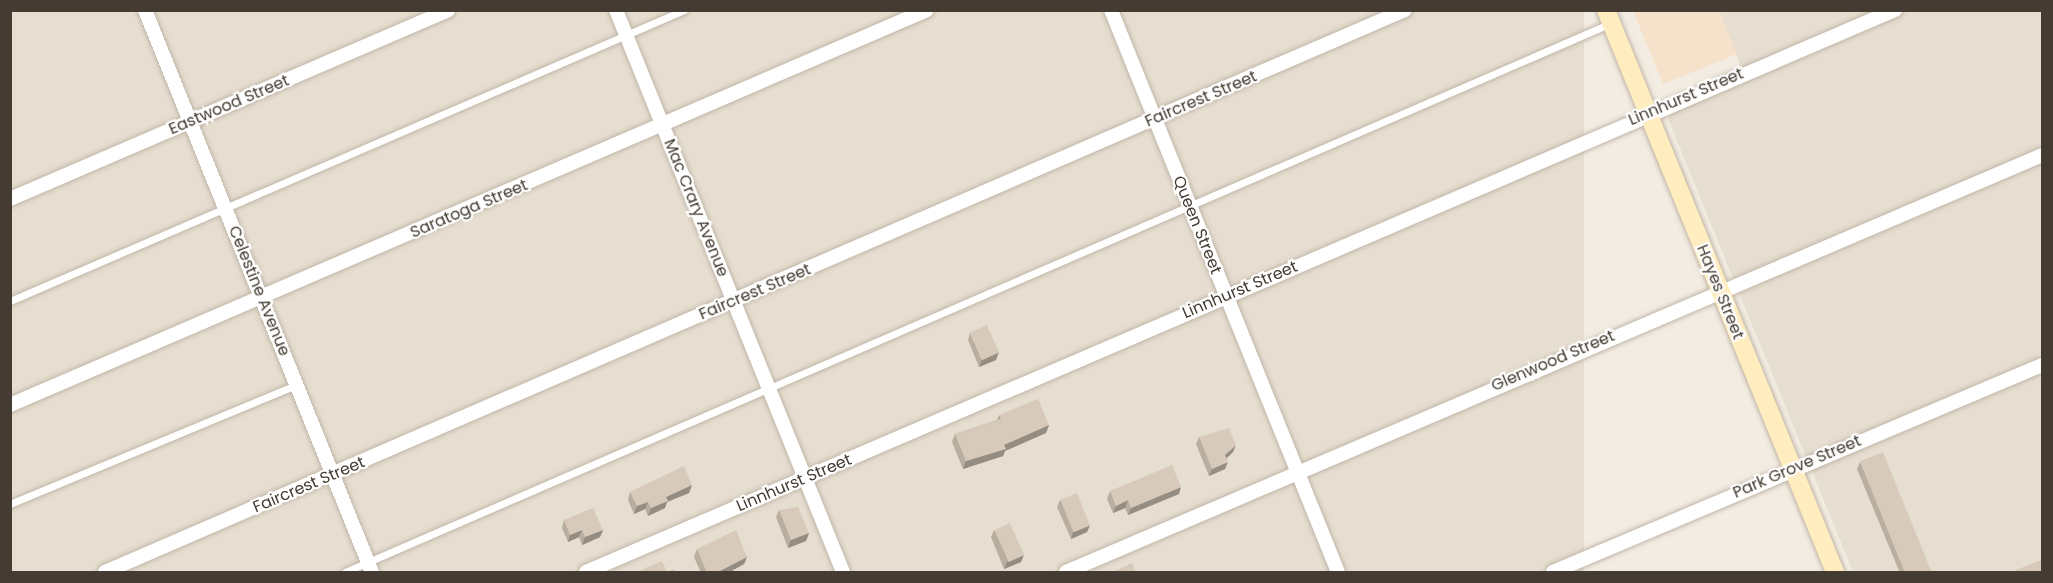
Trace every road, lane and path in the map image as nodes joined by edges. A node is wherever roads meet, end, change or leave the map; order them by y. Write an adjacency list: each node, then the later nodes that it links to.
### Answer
1 (145, 10): 13 (street, Celestine Avenue)
2 (448, 10): 13 (street, Eastwood Street)
3 (616, 10): 10 (street, Mac Crary Avenue)
4 (684, 10): 10 (lane)
5 (927, 10): 14 (street, Saratoga Street)
6 (1111, 10): 12 (street, Queen Street)
7 (1405, 10): 12 (street, Faircrest Street)
8 (1895, 10): 11 (street, Linnhurst Street)
9 (1608, 17): 11 (street, Hayes Street); 17 (lane)
10 (626, 36): 14 (street, Mac Crary Avenue); 18 (lane)
11 (1647, 113): 19 (street, Hayes Street); 20 (street, Linnhurst Street)
12 (1155, 119): 17 (street, Queen Street); 23 (street, Faircrest Street)
13 (190, 123): 16 (street, Eastwood Street); 18 (street, Celestine Avenue)
14 (663, 126): 21 (street, Saratoga Street); 23 (street, Mac Crary Avenue)
15 (2043, 155): 19 (street, Glenwood Street)
16 (10, 199)
17 (1189, 205): 20 (street, Queen Street); 26 (lane)
18 (225, 209): 21 (street, Celestine Avenue); 22 (lane)
19 (1719, 290): 28 (street, Hayes Street); 29 (street, Glenwood Street)
20 (1226, 296): 29 (street, Queen Street); 31 (street, Linnhurst Street)
21 (262, 299): 25 (street, Celestine Avenue); 27 (street, Saratoga Street)
22 (10, 301)
23 (734, 302): 26 (street, Mac Crary Avenue); 30 (street, Faircrest Street)
24 (2043, 365): 28 (street, Park Grove Street)
25 (296, 385): 30 (street, Celestine Avenue); 32 (lane)
26 (768, 387): 31 (street, Mac Crary Avenue); 33 (lane)
27 (10, 405)
28 (1792, 469): 40 (street, Park Grove Street); 41 (street, Hayes Street)
29 (1298, 472): 38 (street, Glenwood Street); 39 (street, Queen Street)
30 (333, 475): 33 (street, Celestine Avenue); 34 (street, Faircrest Street)
31 (805, 478): 36 (street, Linnhurst Street); 37 (street, Mac Crary Avenue)
32 (10, 504)
33 (370, 568): 35 (lane)
34 (105, 573)
35 (345, 573)
36 (586, 573)
37 (843, 573)
38 (1066, 573)
39 (1338, 573)
40 (1553, 573)
41 (1835, 573)

